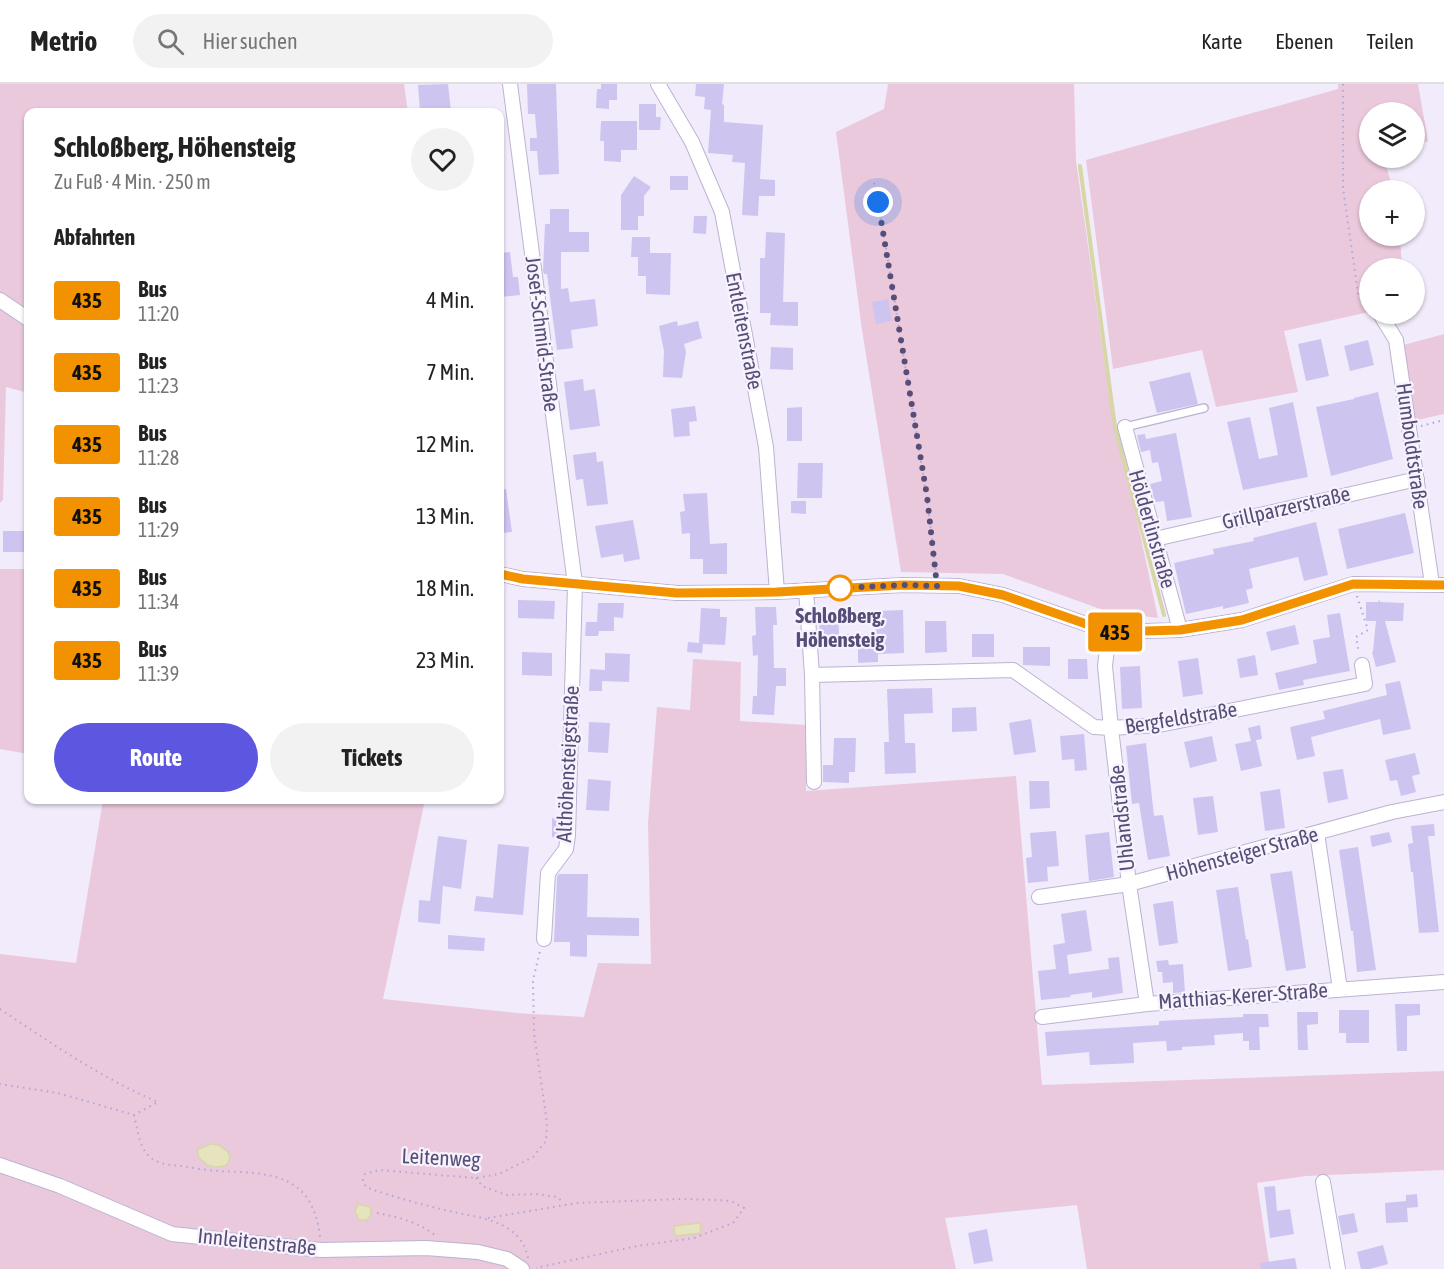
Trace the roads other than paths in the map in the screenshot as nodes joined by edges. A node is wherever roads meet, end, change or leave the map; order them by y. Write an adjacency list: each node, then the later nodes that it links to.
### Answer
1 (510, 84): 11 (street, Josef-Schmid-Straße)
2 (658, 84): 14 (street, Entleitenstraße)
3 (0, 300): 4 (street)
4 (24, 315)
5 (1386, 324): 8 (street, Humboldtstraße)
6 (1204, 408): 7 (lane)
7 (1125, 427): 9 (street, Hölderlinstraße)
8 (1417, 479): 9 (street, Grillparzerstraße); 12 (street, Humboldtstraße)
9 (1155, 538): 15 (street, Hölderlinstraße)
10 (504, 575): 11 (street)
11 (575, 584): 14 (street); 25 (street, Althöhensteigstraße)
12 (1438, 584): 15 (street)
13 (806, 590): 14 (street); 16 (street); 18 (street)
14 (777, 592)
15 (1180, 630): 16 (street)
16 (1109, 632): 19 (street, Uhlandstraße)
17 (1362, 665): 19 (street, Bergfeldstraße)
18 (812, 675): 19 (street, Bergfeldstraße); 20 (street)
19 (1111, 728): 23 (street, Uhlandstraße)
20 (814, 782)
21 (1444, 802): 22 (street, Höhensteiger Straße)
22 (1317, 833): 23 (street, Höhensteiger Straße); 27 (street)
23 (1129, 884): 24 (street, Höhensteiger Straße); 28 (street, Uhlandstraße)
24 (1039, 897)
25 (544, 939)
26 (1444, 982): 27 (street, Matthias-Kerer-Straße)
27 (1340, 989): 28 (street, Matthias-Kerer-Straße)
28 (1147, 1004): 29 (street, Matthias-Kerer-Straße)
29 (1042, 1017)
30 (0, 1165): 32 (street, Innleitenstraße)
31 (1323, 1182): 33 (street)
32 (524, 1266)
33 (1338, 1269)

